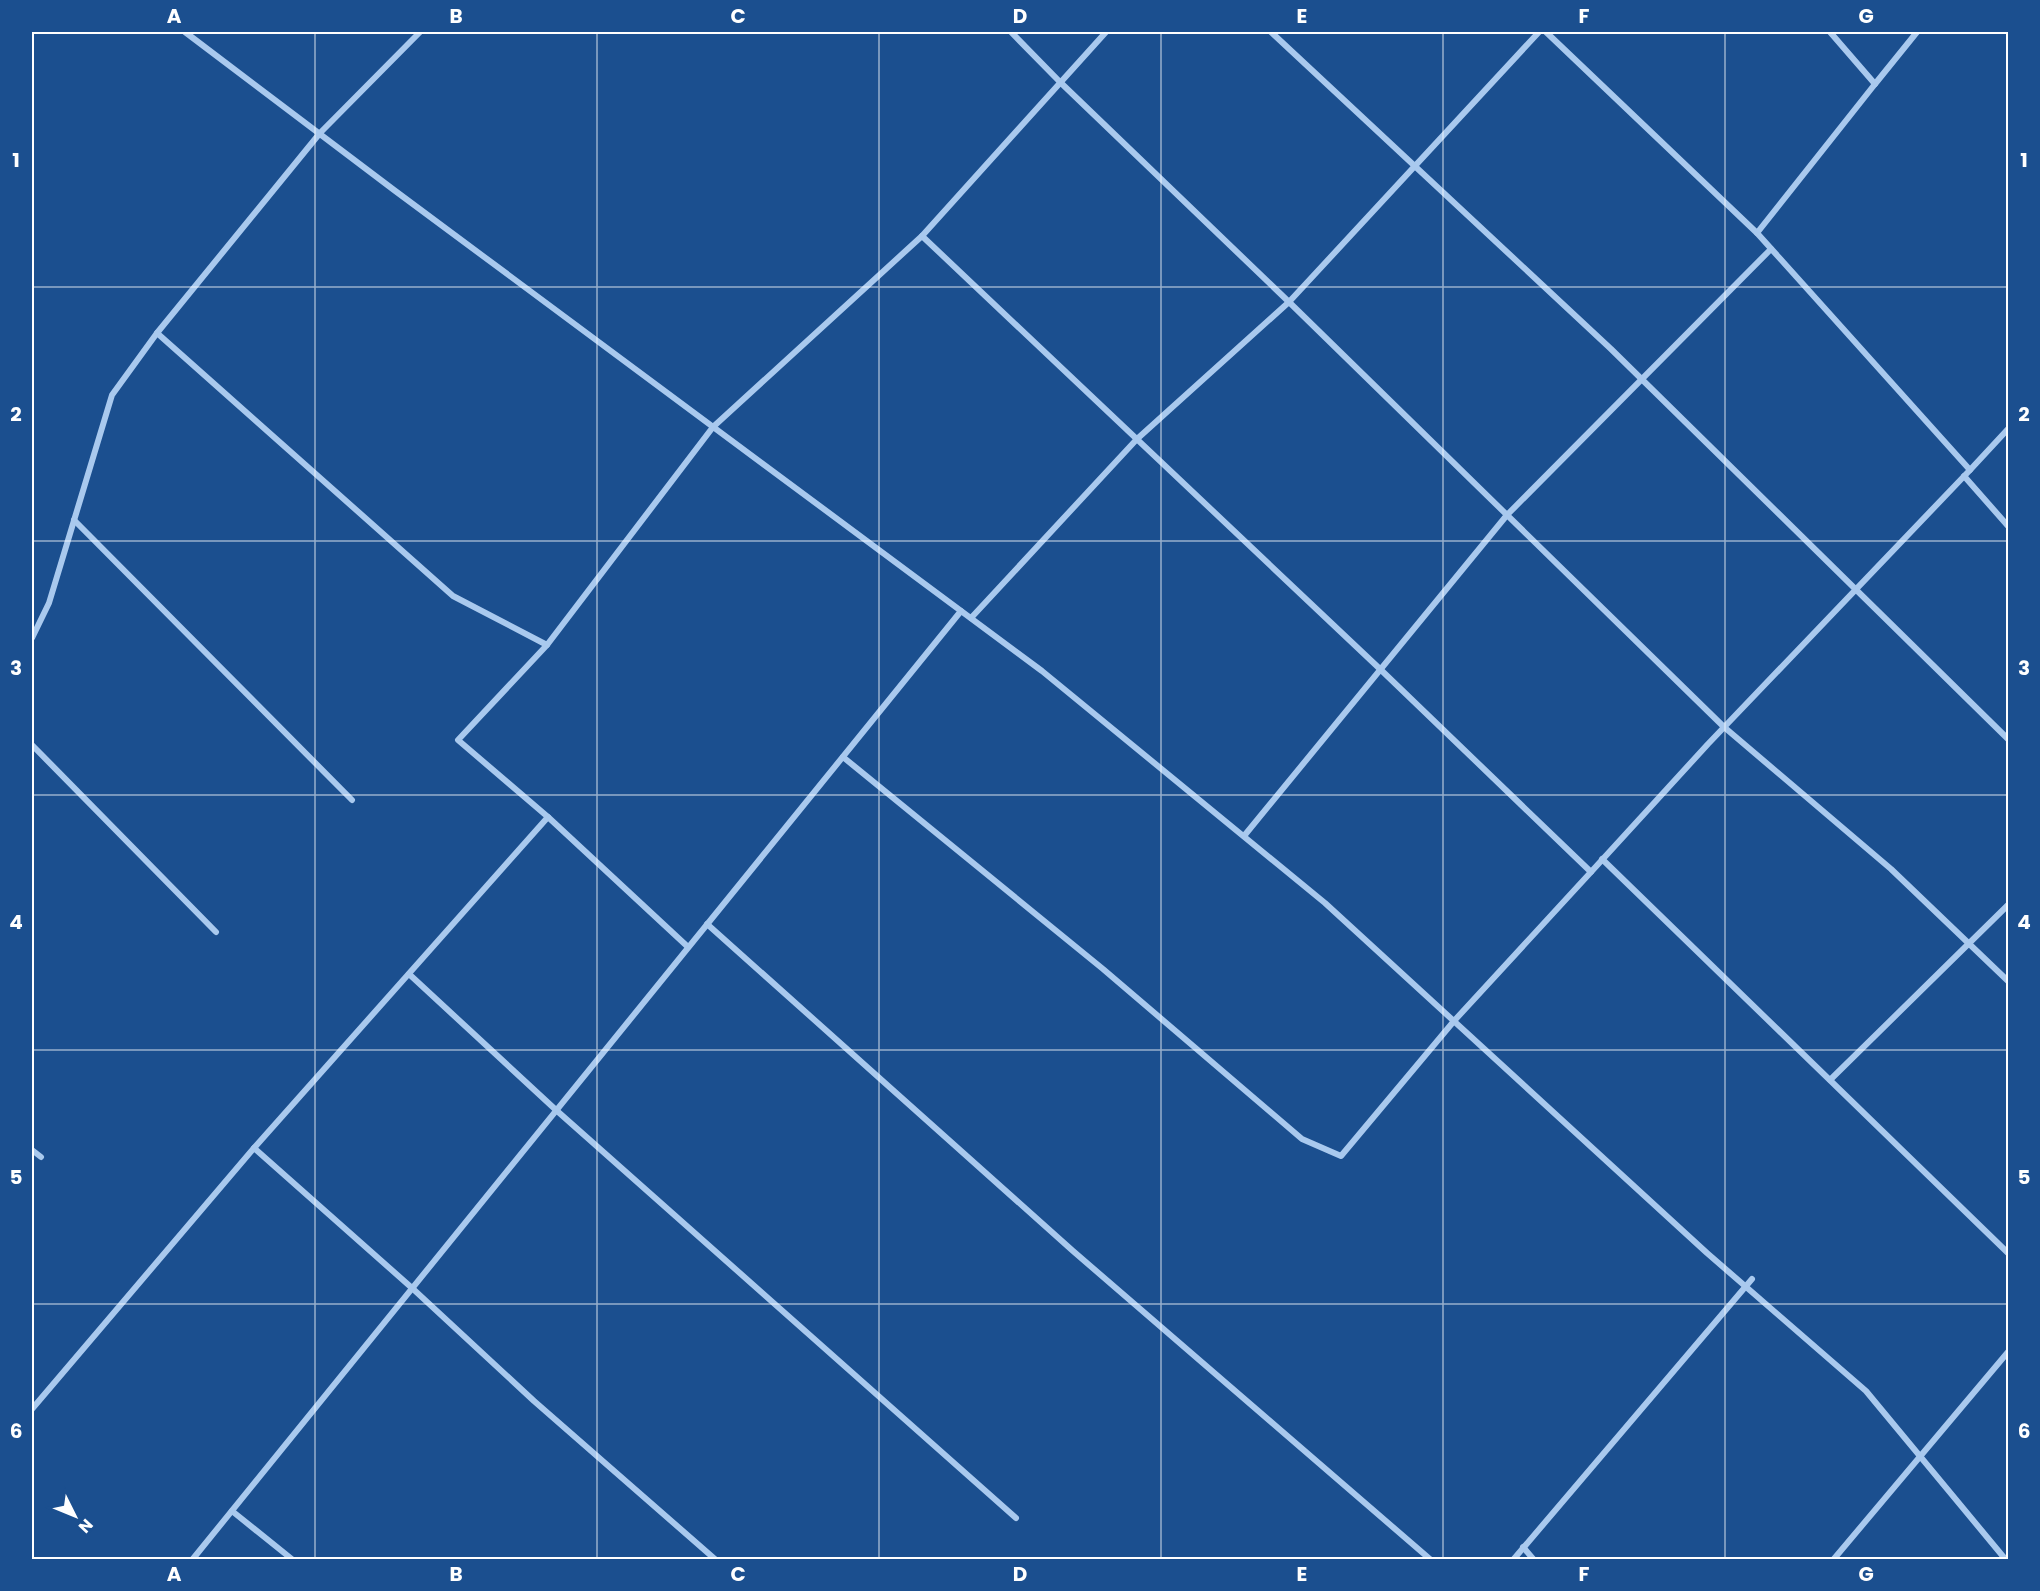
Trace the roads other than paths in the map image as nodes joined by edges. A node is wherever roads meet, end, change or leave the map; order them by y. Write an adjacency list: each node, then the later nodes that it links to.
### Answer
1 (185, 32): 12 (street)
2 (420, 32): 12 (street)
3 (1011, 32): 10 (street)
4 (1106, 32): 10 (street)
5 (1270, 32): 13 (street)
6 (1539, 32): 13 (street)
7 (1546, 32): 14 (street)
8 (1830, 32): 11 (street)
9 (1917, 32): 11 (street)
10 (1060, 82): 15 (street); 17 (street)
11 (1875, 84): 14 (street)
12 (320, 133): 18 (street); 20 (street)
13 (1415, 166): 17 (street); 19 (street)
14 (1757, 233): 16 (street)
15 (922, 236): 20 (street); 22 (street)
16 (1771, 249): 19 (street); 23 (street)
17 (1289, 302): 22 (street); 25 (street)
18 (157, 333): 26 (street); 32 (street)
19 (1643, 380): 25 (street); 28 (street)
20 (713, 427): 29 (street); 32 (street)
21 (2008, 429): 23 (street)
22 (1137, 439): 30 (street); 33 (street)
23 (1970, 470): 24 (street)
24 (1964, 476): 27 (street); 28 (street)
25 (1507, 515): 33 (street); 34 (street)
26 (74, 520): 31 (street); 38 (street)
27 (2008, 526)
28 (1855, 590): 34 (street); 35 (street)
29 (960, 611): 30 (street); 37 (street)
30 (971, 618): 40 (street)
31 (32, 638)
32 (547, 645): 39 (street)
33 (1380, 669): 40 (street); 42 (street)
34 (1724, 728): 41 (street); 46 (street)
35 (2008, 739)
36 (32, 745): 45 (street)
37 (843, 757): 44 (street); 50 (street)
38 (352, 800)
39 (548, 816): 47 (street); 48 (street)
40 (1244, 836): 50 (street)
41 (1602, 860): 42 (street); 51 (street)
42 (1591, 872): 50 (street)
43 (2008, 905): 46 (street)
44 (707, 924): 47 (street); 69 (street)
45 (216, 932)
46 (1969, 944): 49 (street); 51 (street)
47 (688, 947): 52 (street)
48 (409, 974): 52 (street); 53 (street)
49 (2008, 981)
50 (1454, 1021): 58 (street)
51 (1830, 1080): 56 (street)
52 (556, 1110): 59 (street); 64 (street)
53 (254, 1148): 59 (street); 61 (street)
54 (32, 1150): 55 (street)
55 (41, 1157)
56 (2008, 1253)
57 (1752, 1278): 58 (street)
58 (1746, 1286): 62 (street); 65 (street)
59 (412, 1288): 63 (street); 68 (street)
60 (2008, 1352): 62 (street)
61 (32, 1409)
62 (1919, 1455): 72 (street); 73 (street)
63 (232, 1511): 66 (street); 67 (street)
64 (1017, 1518)
65 (1523, 1547): 70 (street); 71 (street)
66 (192, 1560)
67 (293, 1560)
68 (716, 1560)
69 (1431, 1560)
70 (1513, 1560)
71 (1534, 1560)
72 (1833, 1560)
73 (2006, 1560)

